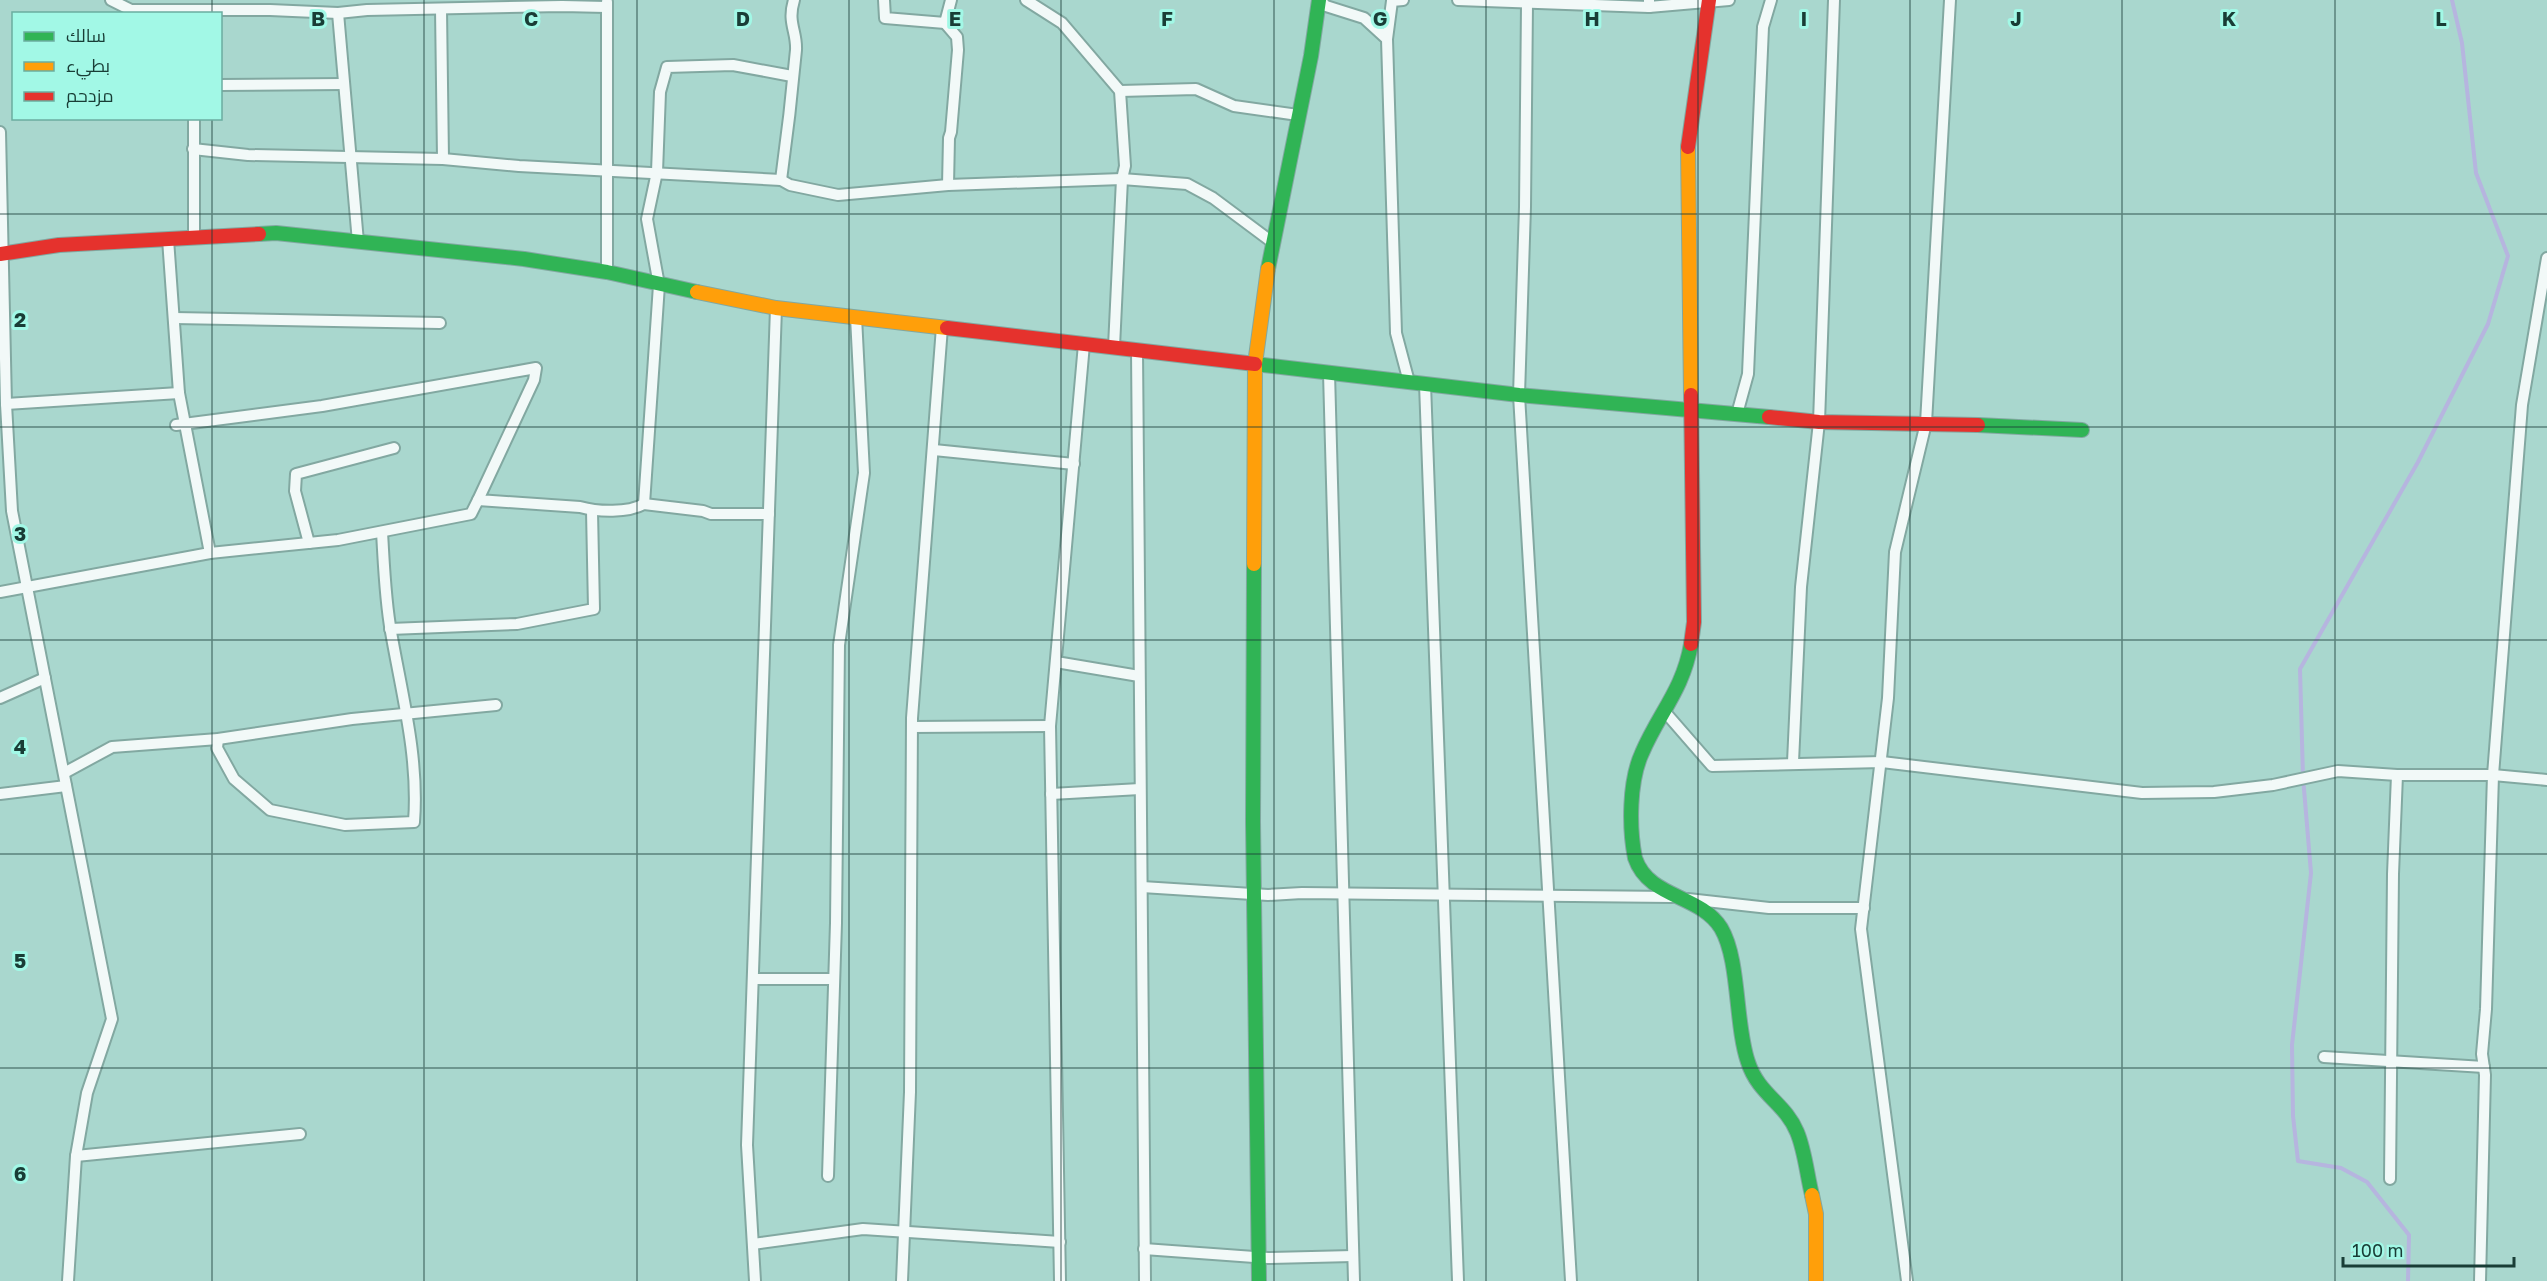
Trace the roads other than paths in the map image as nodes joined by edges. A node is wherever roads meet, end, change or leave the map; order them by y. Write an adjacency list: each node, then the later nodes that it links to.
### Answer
1 (111, 0): 20 (street)
2 (794, 0): 25 (street)
3 (884, 0): 23 (street)
4 (951, 0): 23 (street)
5 (1026, 0): 28 (street)
6 (1320, 0): 24 (street); 29 (street)
7 (1403, 0): 24 (street)
8 (1458, 0): 17 (street)
9 (1729, 0): 14 (street)
10 (1771, 0): 64 (street)
11 (1834, 0): 65 (street)
12 (1950, 0): 66 (street)
13 (1563, 1): 15 (street); 17 (street)
14 (1709, 1): 15 (street); 63 (street)
15 (1649, 3)
16 (607, 4): 21 (street); 35 (street)
17 (1527, 4): 61 (street)
18 (269, 5): 20 (street); 22 (street)
19 (367, 5): 21 (street); 22 (street)
20 (187, 8)
21 (441, 9): 34 (street)
22 (338, 13): 26 (street)
23 (945, 23): 39 (street)
24 (1387, 39): 58 (street)
25 (792, 76): 36 (street); 38 (street)
26 (344, 84): 27 (street); 33 (street)
27 (222, 86)
28 (1120, 91): 29 (street); 37 (street)
29 (1298, 115): 43 (street)
30 (194, 120): 32 (street)
31 (0, 132): 44 (street)
32 (194, 149): 33 (street); 40 (street)
33 (351, 158): 34 (street); 42 (street)
34 (443, 159): 35 (street)
35 (607, 170): 36 (street); 46 (street)
36 (657, 172): 38 (street); 47 (street)
37 (1122, 179): 39 (street); 43 (street); 54 (street)
38 (781, 180): 39 (street)
39 (948, 185)
40 (194, 238): 41 (street); 42 (street)
41 (168, 239): 44 (street); 50 (street)
42 (358, 242): 46 (street)
43 (1272, 242): 56 (street)
44 (2, 254): 62 (street)
45 (2547, 258): 97 (street)
46 (607, 272): 47 (street)
47 (659, 285): 48 (street); 74 (street)
48 (776, 308): 49 (street); 76 (street)
49 (856, 317): 52 (street); 111 (street)
50 (174, 318): 51 (street); 60 (street)
51 (440, 323)
52 (942, 327): 53 (street); 70 (street)
53 (1084, 344): 54 (street); 71 (street)
54 (1114, 347): 55 (street)
55 (1137, 350): 56 (street); 84 (street)
56 (1255, 364): 57 (street); 104 (street)
57 (1329, 373): 58 (street); 105 (street)
58 (1409, 382): 59 (street)
59 (1425, 384): 61 (street); 106 (street)
60 (179, 393): 62 (street); 67 (street)
61 (1519, 395): 63 (street); 107 (street)
62 (6, 404): 72 (street)
63 (1690, 410): 64 (street); 88 (street)
64 (1737, 414): 65 (street)
65 (1819, 422): 66 (street); 93 (street)
66 (1926, 423): 68 (street); 94 (street)
67 (181, 424): 73 (street); 79 (street)
68 (2082, 430)
69 (394, 448): 78 (street)
70 (934, 450): 71 (street); 91 (street)
71 (1074, 464): 83 (street)
72 (6, 488): 80 (street)
73 (478, 500): 75 (street); 77 (street)
74 (644, 504): 75 (street); 76 (street)
75 (592, 511): 82 (street)
76 (769, 514): 110 (street)
77 (382, 532): 78 (street); 82 (street)
78 (309, 543): 79 (street)
79 (210, 552): 80 (street)
80 (26, 588): 81 (street); 85 (street)
81 (0, 592)
82 (390, 629): 89 (street)
83 (1056, 662): 84 (street); 90 (street)
84 (1139, 676): 100 (street)
85 (45, 678): 86 (street); 95 (street)
86 (0, 698)
87 (496, 705): 89 (street)
88 (1665, 712): 93 (street); 108 (street)
89 (407, 715): 92 (street); 92 (street)
90 (1050, 726): 91 (street); 101 (street)
91 (912, 727): 119 (street)
92 (218, 739): 95 (street)
93 (1794, 762): 94 (street)
94 (1882, 762): 96 (street); 109 (street)
95 (64, 773): 99 (street)
96 (2397, 774): 97 (street); 113 (street)
97 (2493, 775): 98 (street); 114 (street)
98 (2547, 780)
99 (66, 786): 102 (street); 116 (street)
100 (1140, 789): 101 (street); 103 (street)
101 (1051, 794): 120 (street)
102 (0, 795)
103 (1142, 887): 104 (street); 122 (street)
104 (1254, 894): 105 (street); 123 (street)
105 (1343, 894): 106 (street); 124 (street)
106 (1444, 896): 107 (street); 132 (street)
107 (1549, 896): 108 (street); 133 (street)
108 (1671, 897): 109 (street); 134 (street)
109 (1864, 908): 135 (street)
110 (753, 979): 111 (street); 121 (street)
111 (834, 979): 117 (street)
112 (2324, 1058): 113 (street)
113 (2391, 1061): 114 (street); 118 (street)
114 (2484, 1067): 136 (street)
115 (300, 1134): 116 (street)
116 (76, 1156): 125 (street)
117 (828, 1176)
118 (2390, 1179)
119 (904, 1233): 120 (street); 121 (street); 127 (street)
120 (1060, 1242): 128 (street)
121 (753, 1244): 126 (street)
122 (1144, 1249): 123 (street); 129 (street)
123 (1258, 1256): 124 (street); 130 (street)
124 (1353, 1256): 131 (street)
125 (68, 1281)
126 (755, 1281)
127 (902, 1281)
128 (1060, 1281)
129 (1145, 1281)
130 (1259, 1281)
131 (1354, 1281)
132 (1458, 1281)
133 (1572, 1281)
134 (1816, 1281)
135 (1907, 1281)
136 (2480, 1281)

